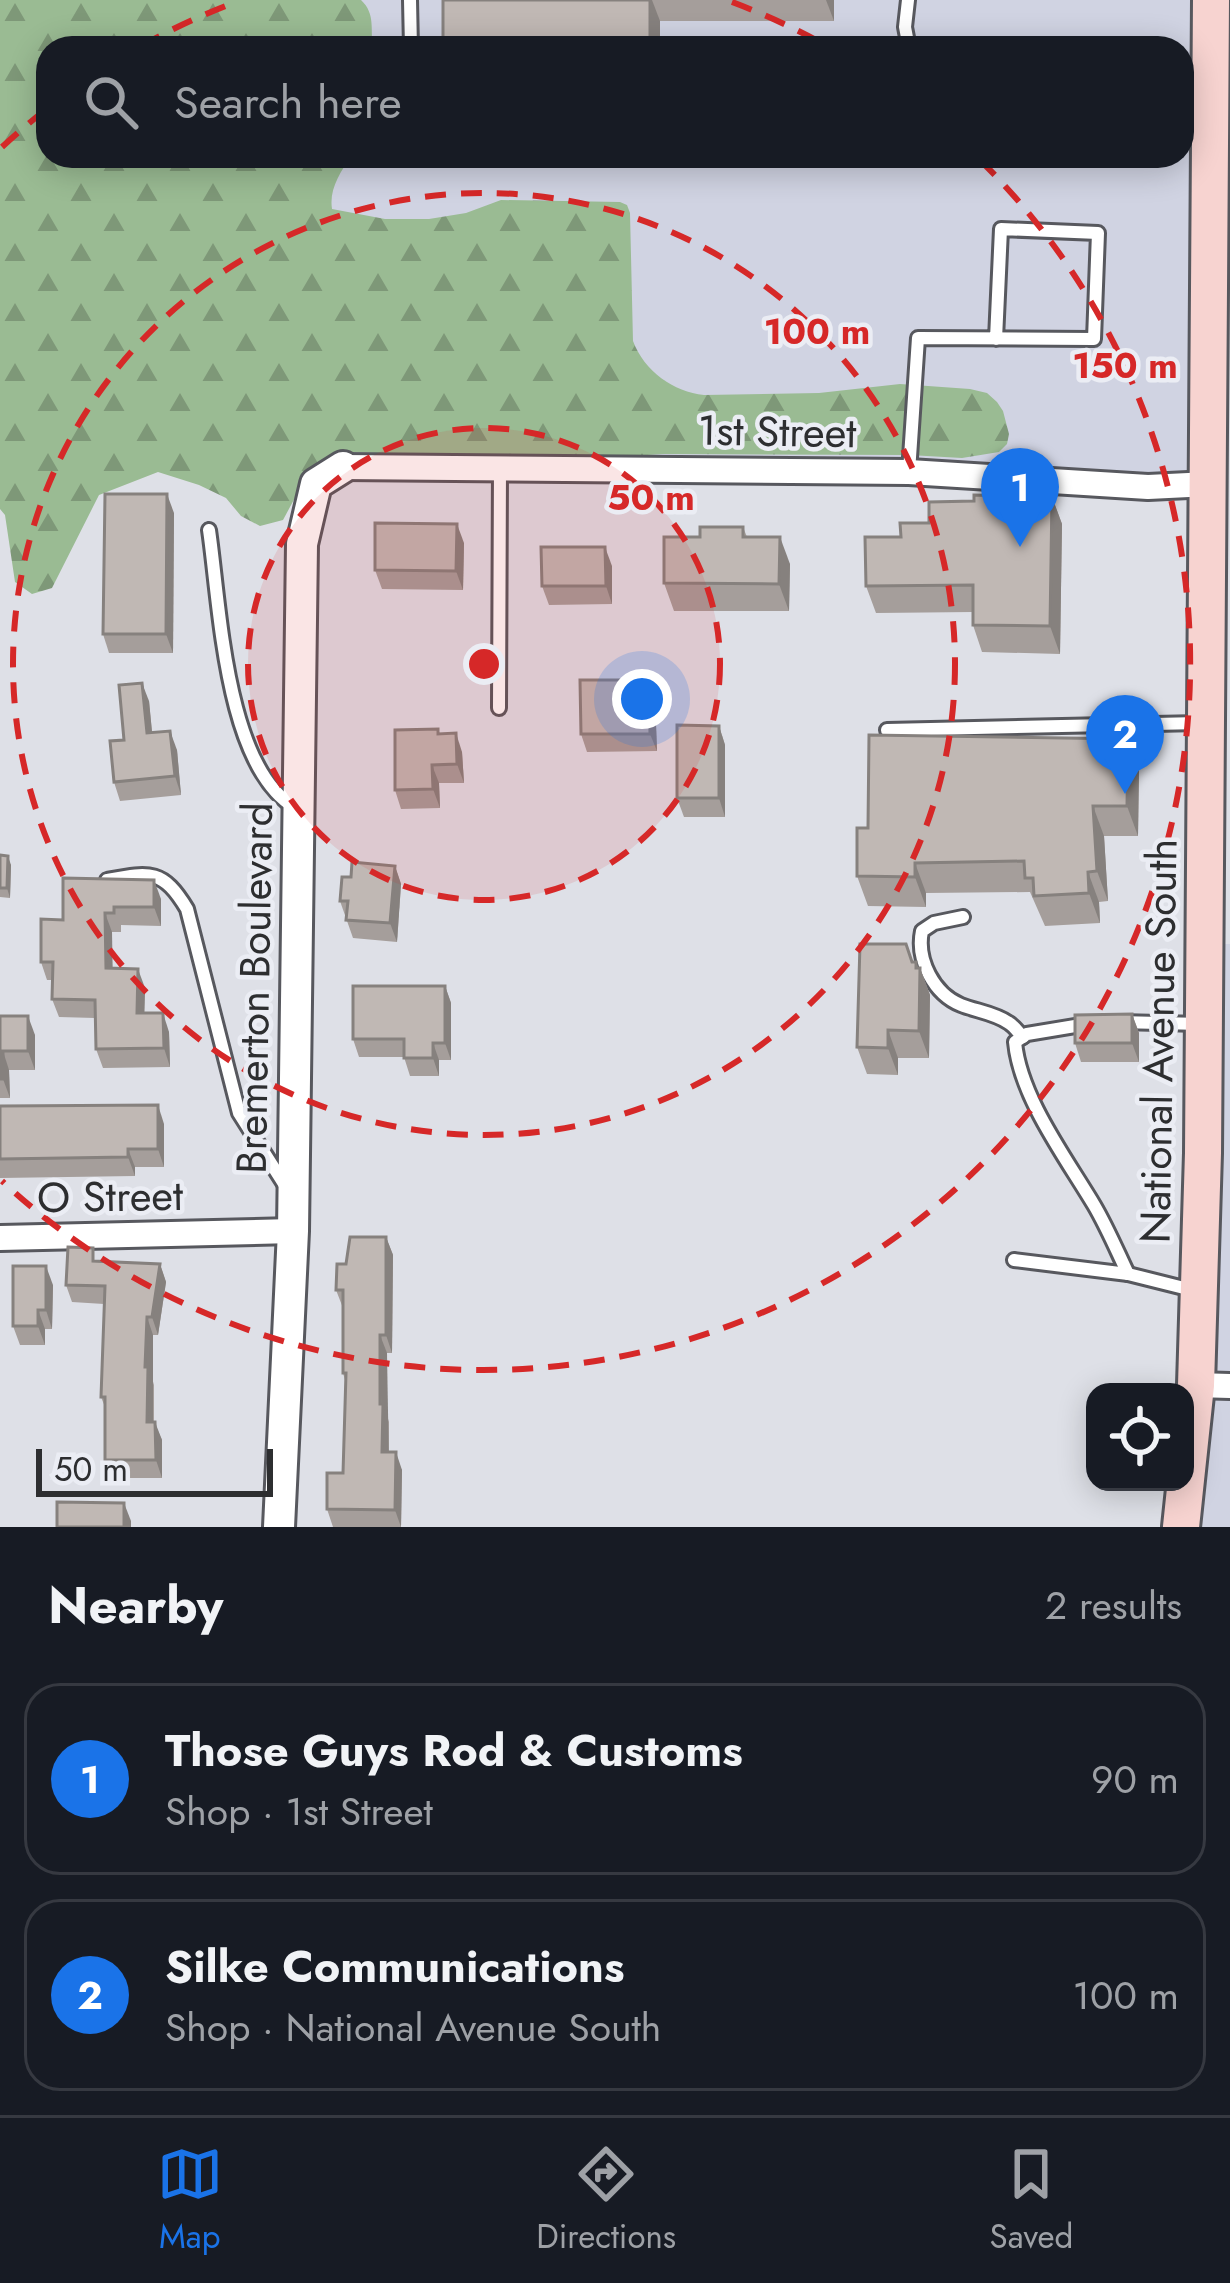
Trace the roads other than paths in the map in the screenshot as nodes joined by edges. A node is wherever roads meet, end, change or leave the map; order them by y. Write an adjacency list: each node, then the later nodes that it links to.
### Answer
1 (410, 0): 4 (lane)
2 (908, 0): 5 (lane)
3 (1211, 0): 6 (main road, National Avenue South)
4 (411, 36)
5 (907, 36)
6 (1220, 72): 7 (main road, National Avenue South)
7 (1220, 252): 12 (main road, National Avenue South)
8 (996, 339): 8 (lane); 11 (lane)
9 (344, 466): 10 (street, 1st Street); 17 (street, Bremerton Boulevard)
10 (500, 466): 11 (street, 1st Street); 14 (lane)
11 (909, 472): 12 (street, 1st Street)
12 (1209, 484): 15 (main road, National Avenue South)
13 (209, 530): 17 (lane)
14 (499, 708)
15 (1207, 723): 16 (lane); 20 (main road, National Avenue South)
16 (887, 730)
17 (299, 810): 22 (street, Bremerton Boulevard)
18 (107, 880): 22 (lane)
19 (963, 917): 21 (lane)
20 (1204, 1024): 21 (lane); 26 (main road, National Avenue South)
21 (1023, 1037): 25 (lane)
22 (294, 1215): 23 (street, O Street); 28 (street, Bremerton Boulevard)
23 (0, 1238)
24 (1014, 1260): 25 (lane)
25 (1128, 1274): 26 (lane)
26 (1199, 1292): 27 (main road, National Avenue South)
27 (1213, 1385): 29 (main road, National Avenue South)
28 (279, 1527)
29 (1181, 1527)

